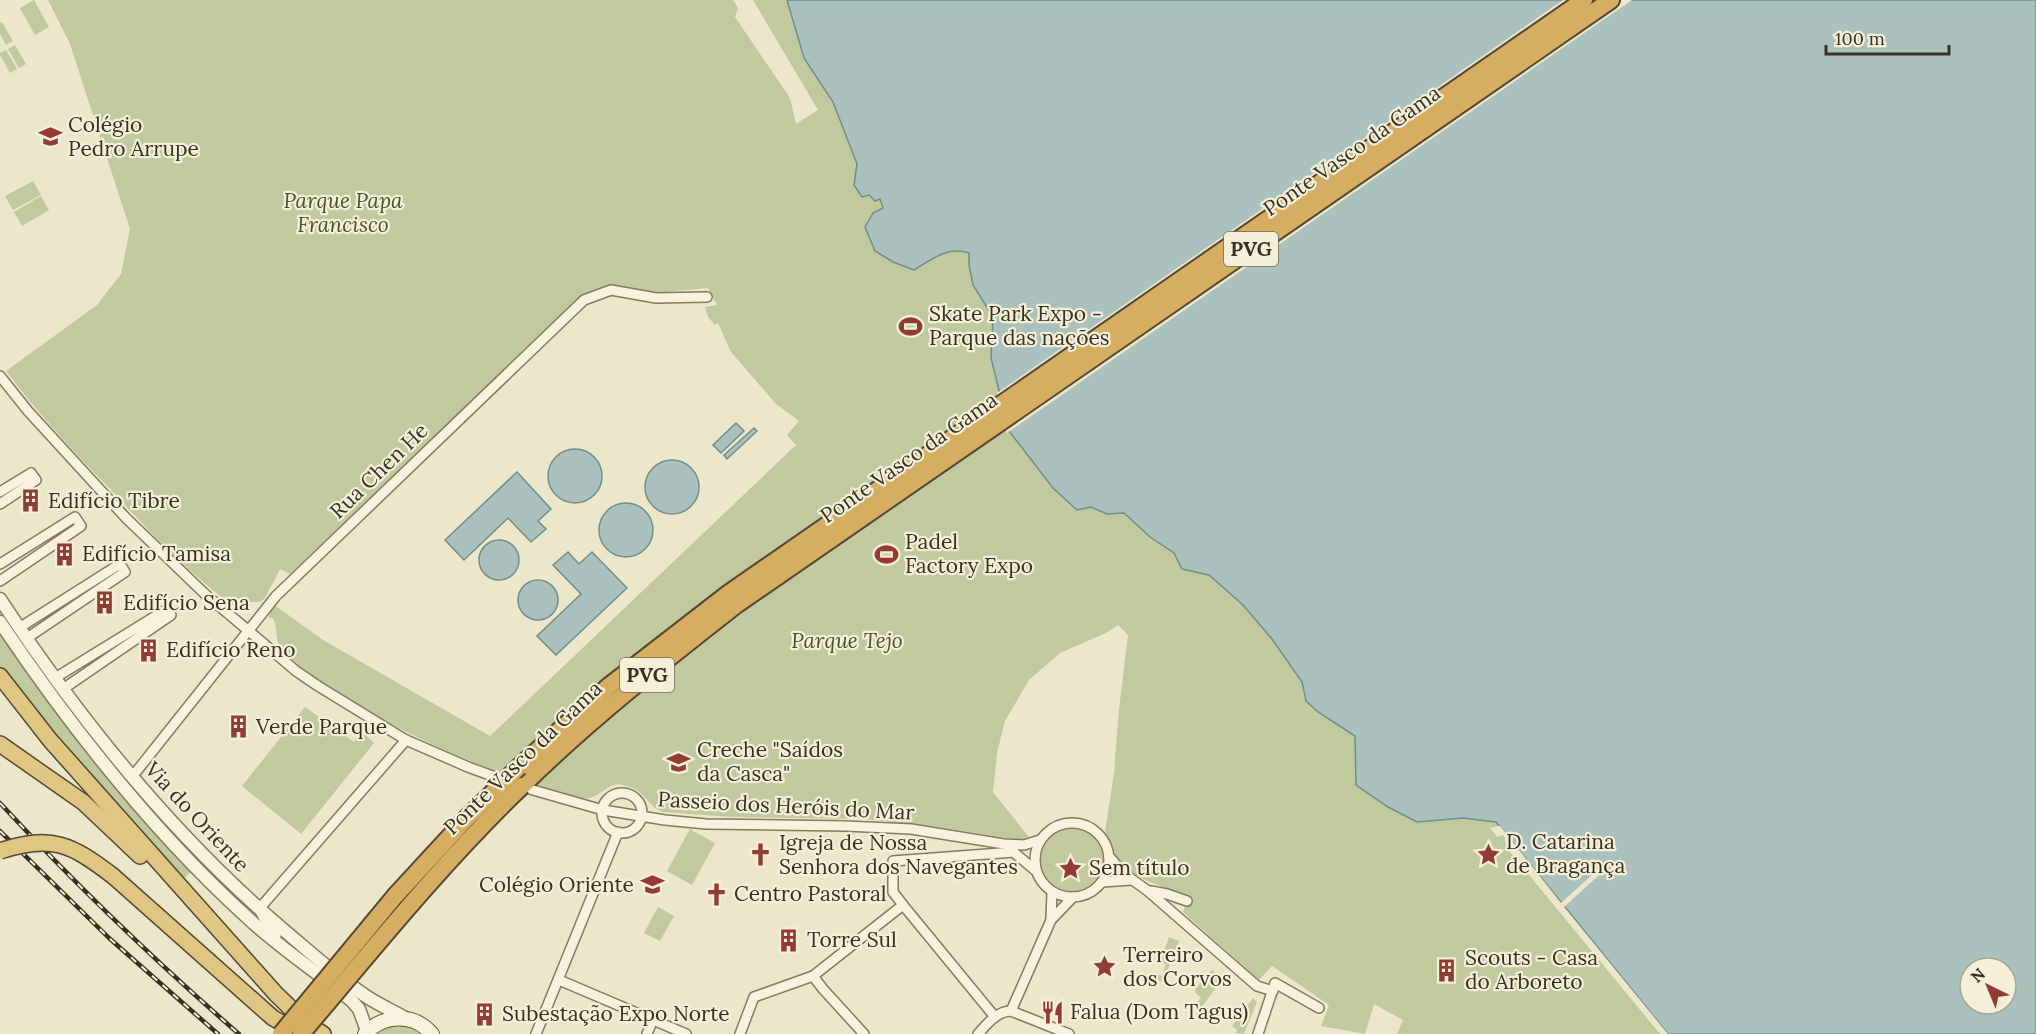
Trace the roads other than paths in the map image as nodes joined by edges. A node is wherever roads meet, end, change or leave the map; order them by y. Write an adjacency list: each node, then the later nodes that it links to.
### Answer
1 (1584, 0): 50 (highway, Ponte Vasco da Gama / PVG, bridge)
2 (1611, 0): 51 (highway, Ponte Vasco da Gama / PVG, bridge)
3 (707, 297): 11 (street, Rua Chen He)
4 (0, 375): 11 (street, Passeio dos Heróis do Mar)
5 (0, 492): 6 (street)
6 (0, 504)
7 (0, 564): 8 (street)
8 (0, 580)
9 (0, 599): 12 (street, Via do Oriente)
10 (0, 622): 18 (street, Via do Oriente)
11 (249, 630): 16 (street, Passeio dos Heróis do Mar); 19 (street, Rua Chen He)
12 (23, 633): 12 (street); 14 (street, Via do Oriente)
13 (0, 676): 53 (highway)
14 (55, 678): 15 (street, Via do Oriente); 15 (street)
15 (63, 689): 19 (street, Via do Oriente)
16 (406, 741): 21 (street, Passeio dos Heróis do Mar); 38 (street)
17 (0, 744): 52 (highway)
18 (104, 763): 19 (street); 20 (street, Via do Oriente)
19 (132, 777): 20 (street); 38 (street, Via do Oriente)
20 (138, 805): 30 (street, Via do Oriente)
21 (603, 810): 22 (street, Passeio dos Heróis do Mar); 22 (street); 23 (street)
22 (642, 817): 23 (street); 25 (street, Passeio dos Heróis do Mar)
23 (618, 832): 42 (street)
24 (1040, 840): 25 (street, Passeio dos Heróis do Mar); 28 (street); 29 (street)
25 (1004, 844): 27 (street)
26 (0, 851): 51 (highway, bridge)
27 (1014, 852): 29 (street); 37 (street)
28 (1108, 856): 31 (street); 32 (street)
29 (1036, 871): 34 (street)
30 (209, 880): 38 (street); 40 (street, Via do Oriente)
31 (1132, 880): 32 (street); 33 (street)
32 (1102, 882): 35 (street)
33 (1148, 891): 36 (street); 43 (street)
34 (1052, 892): 35 (street); 39 (street)
35 (1073, 897): 39 (street)
36 (1187, 901)
37 (903, 905): 41 (street); 46 (street)
38 (259, 909): 40 (street); 47 (street, Via do Oriente)
39 (1051, 920): 45 (street)
40 (294, 955): 49 (street, Via do Oriente)
41 (813, 976): 58 (street); 59 (street)
42 (559, 980): 48 (street); 55 (street)
43 (1272, 991): 44 (street); 62 (street)
44 (1319, 1008)
45 (1011, 1011): 46 (street); 61 (street)
46 (995, 1017): 60 (street)
47 (407, 1019): 49 (main road); 54 (main road)
48 (653, 1019): 56 (street); 57 (street)
49 (366, 1033)
50 (281, 1034)
51 (302, 1034)
52 (308, 1034)
53 (322, 1034)
54 (432, 1034)
55 (536, 1034)
56 (647, 1034)
57 (687, 1034)
58 (740, 1034)
59 (864, 1034)
60 (978, 1034)
61 (1069, 1034)
62 (1258, 1034)

